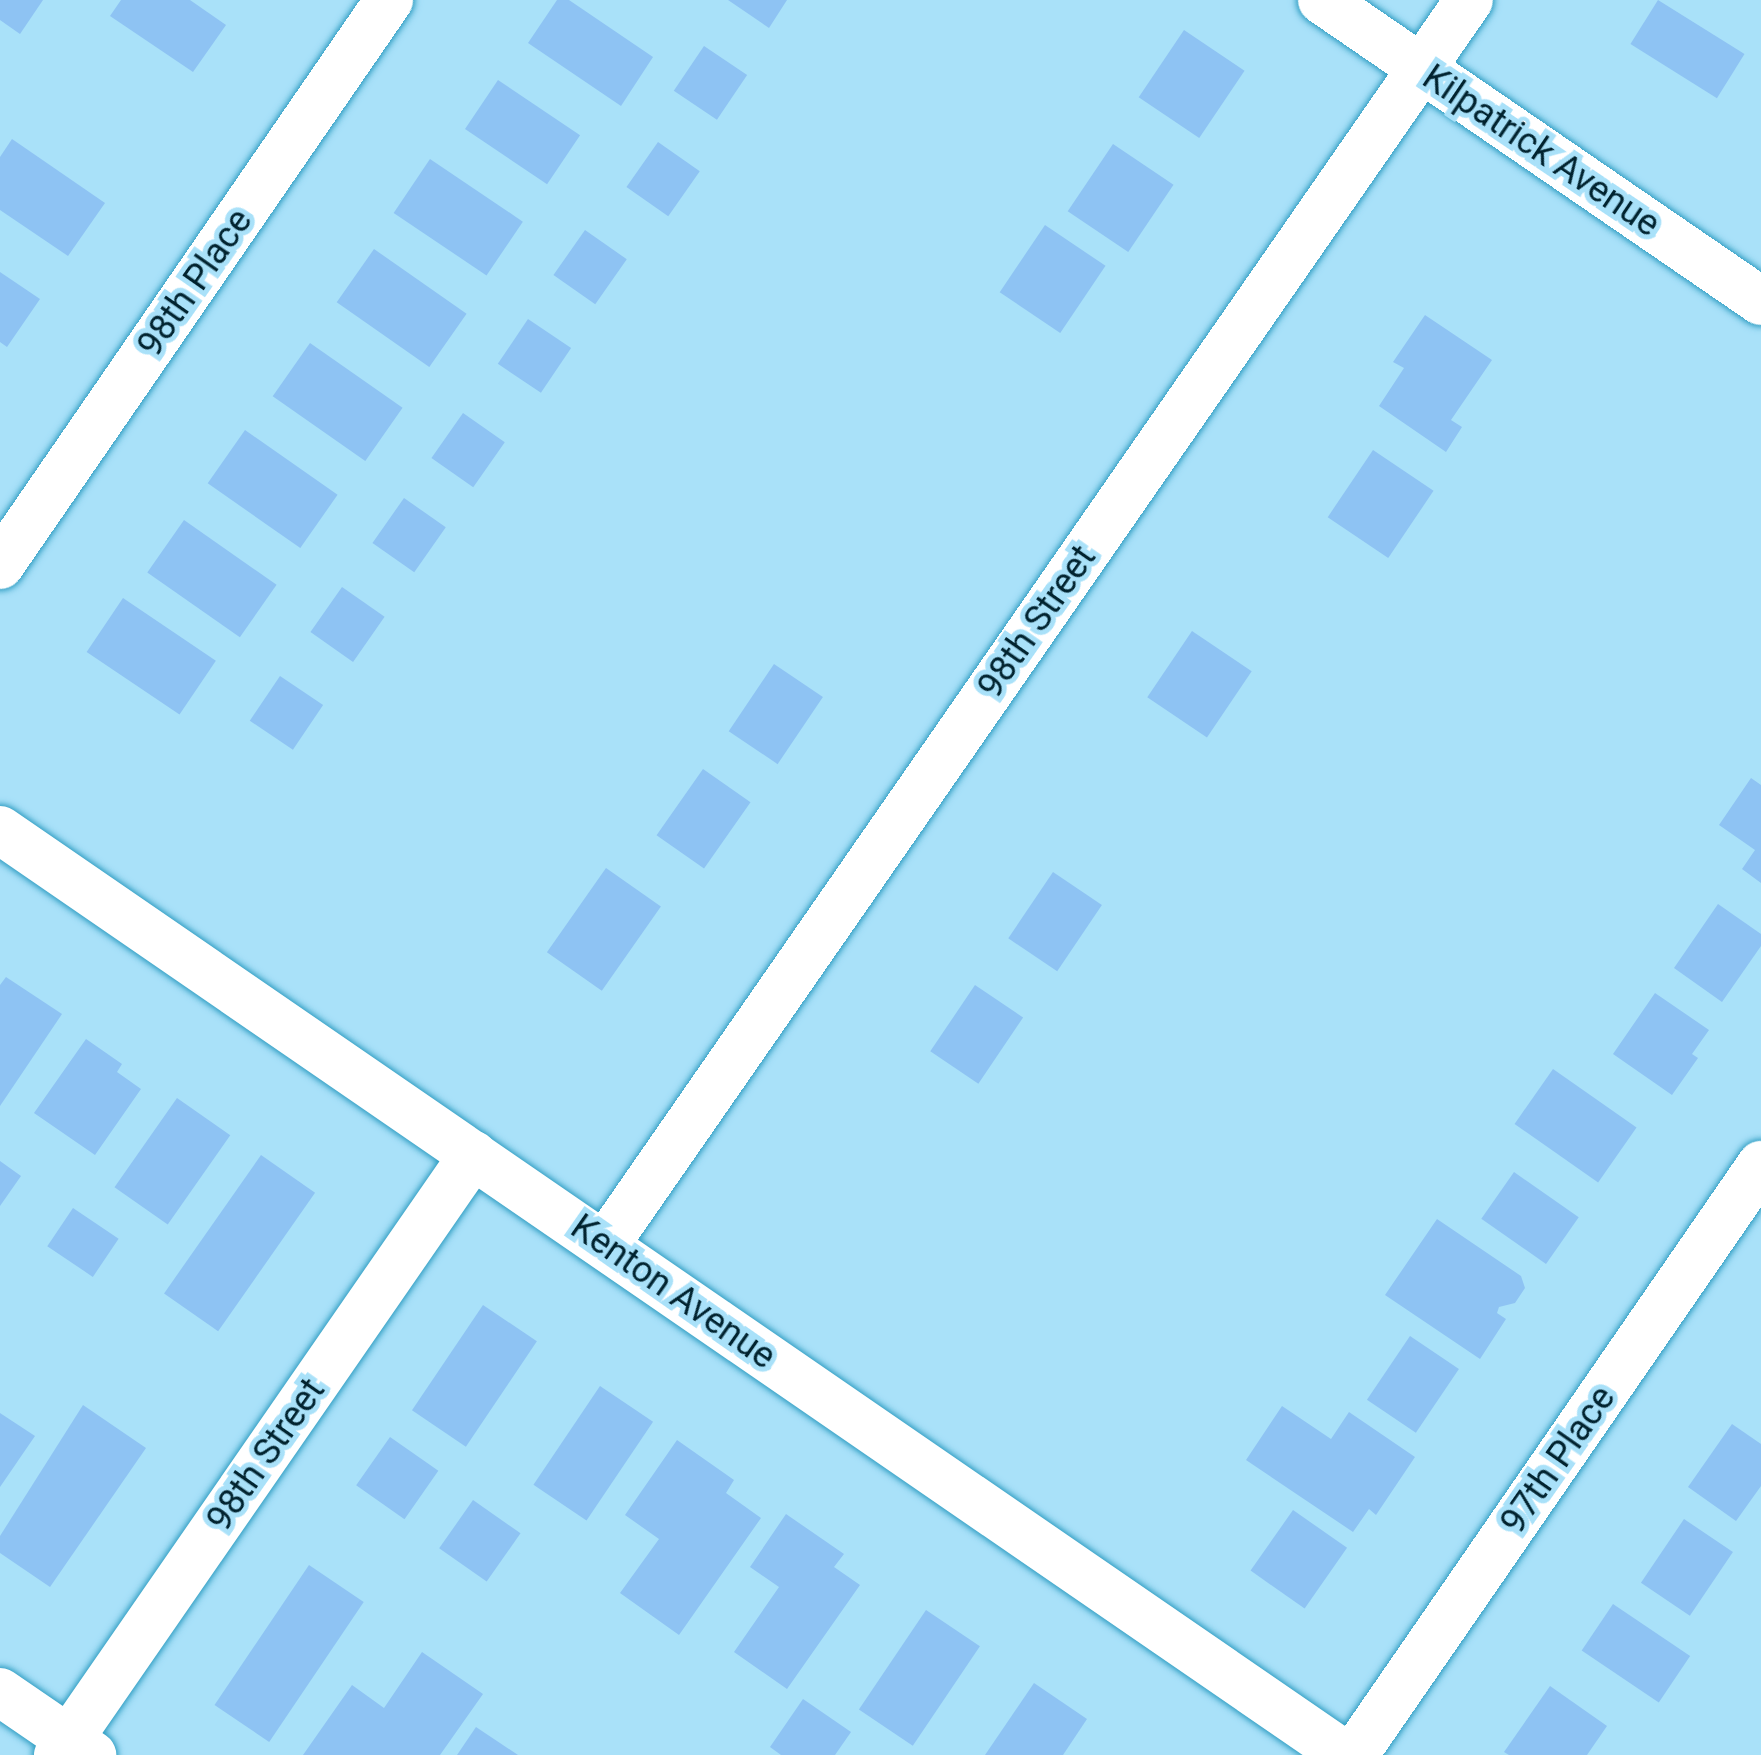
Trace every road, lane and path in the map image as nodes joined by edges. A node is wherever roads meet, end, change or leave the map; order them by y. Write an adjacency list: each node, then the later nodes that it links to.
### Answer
1 (389, 0): 6 (street, 98th Place)
2 (1322, 0): 4 (street, Kilpatrick Avenue)
3 (1469, 0): 4 (street, 98th Street)
4 (1421, 68): 5 (street, Kilpatrick Avenue); 10 (street, 98th Street)
5 (1761, 302)
6 (0, 565)
7 (0, 830): 8 (street, Kenton Avenue)
8 (473, 1155): 10 (street, Kenton Avenue); 12 (street, 98th Street)
9 (1761, 1165): 13 (street, 97th Place)
10 (605, 1245): 13 (street, Kenton Avenue)
11 (0, 1692): 12 (street)
12 (73, 1750)
13 (1350, 1755)

